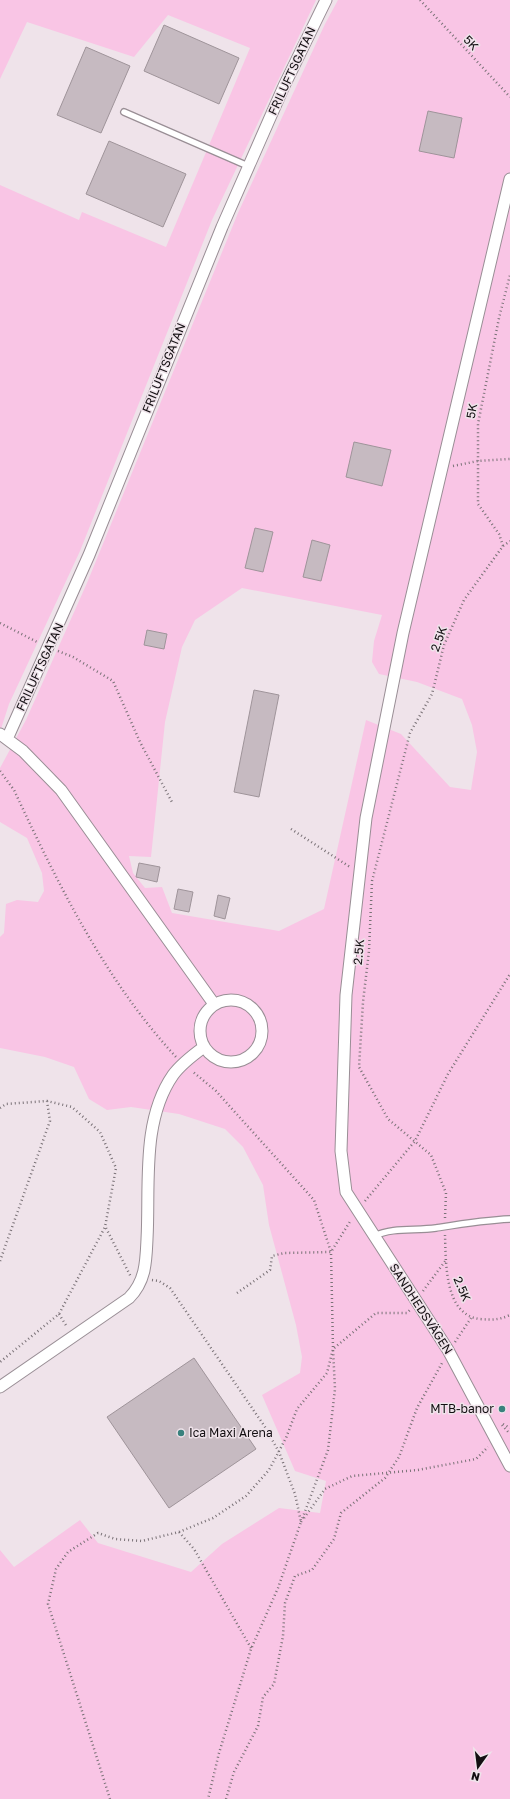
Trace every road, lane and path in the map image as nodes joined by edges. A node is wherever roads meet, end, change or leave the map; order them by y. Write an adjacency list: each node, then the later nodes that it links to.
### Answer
1 (326, 0): 5 (street, FRILUFTSGATAN)
2 (420, 0): 3 (path, 5K)
3 (510, 97)
4 (124, 112): 5 (lane)
5 (248, 166): 14 (street, FRILUFTSGATAN)
6 (510, 179): 10 (street, SANDHEDSVÄGEN)
7 (510, 275): 9 (path, 5K)
8 (510, 459): 9 (path)
9 (478, 462): 10 (path); 12 (path, 5K)
10 (442, 468): 19 (street, SANDHEDSVÄGEN)
11 (510, 541): 12 (path, 2.5K)
12 (503, 546): 26 (path, 2.5K)
13 (0, 623): 14 (path)
14 (48, 648): 15 (street, FRILUFTSGATAN); 17 (path)
15 (4, 736): 21 (street)
16 (0, 771): 23 (path)
17 (173, 804)
18 (291, 829): 19 (path)
19 (359, 872): 27 (street, SANDHEDSVÄGEN)
20 (510, 974): 26 (path)
21 (214, 1004): 22 (street); 22 (street)
22 (204, 1047): 23 (street)
23 (182, 1064): 32 (path); 35 (street)
24 (47, 1101): 25 (path); 30 (path); 34 (path)
25 (0, 1108)
26 (415, 1141): 27 (path); 29 (path, 2.5K)
27 (357, 1210): 31 (street, SANDHEDSVÄGEN); 32 (path)
28 (510, 1219): 29 (lane)
29 (444, 1226): 31 (lane); 33 (path, 2.5K)
30 (106, 1227): 36 (path); 39 (path)
31 (374, 1236): 38 (street, SANDHEDSVÄGEN)
32 (332, 1252): 37 (path); 43 (path)
33 (446, 1260): 38 (path); 41 (path, 2.5K)
34 (0, 1261)
35 (143, 1278): 36 (street); 50 (path)
36 (138, 1289): 42 (street)
37 (237, 1293)
38 (417, 1300): 43 (path); 44 (street, SANDHEDSVÄGEN)
39 (59, 1314): 42 (path); 45 (path)
40 (510, 1315): 41 (path, 2.5K)
41 (471, 1318): 44 (path)
42 (72, 1337): 46 (street)
43 (333, 1349): 50 (path); 53 (path)
44 (448, 1350): 49 (street, SANDHEDSVÄGEN); 52 (path)
45 (0, 1362)
46 (0, 1387)
47 (510, 1428): 48 (path)
48 (510, 1434)
49 (496, 1440): 51 (street, SANDHEDSVÄGEN); 52 (path)
50 (279, 1452): 53 (path); 54 (path)
51 (510, 1466)
52 (389, 1472): 53 (path); 58 (path)
53 (301, 1522): 55 (path)
54 (179, 1532): 55 (path); 56 (path)
55 (251, 1649): 57 (path)
56 (110, 1799)
57 (208, 1799)
58 (226, 1799)

